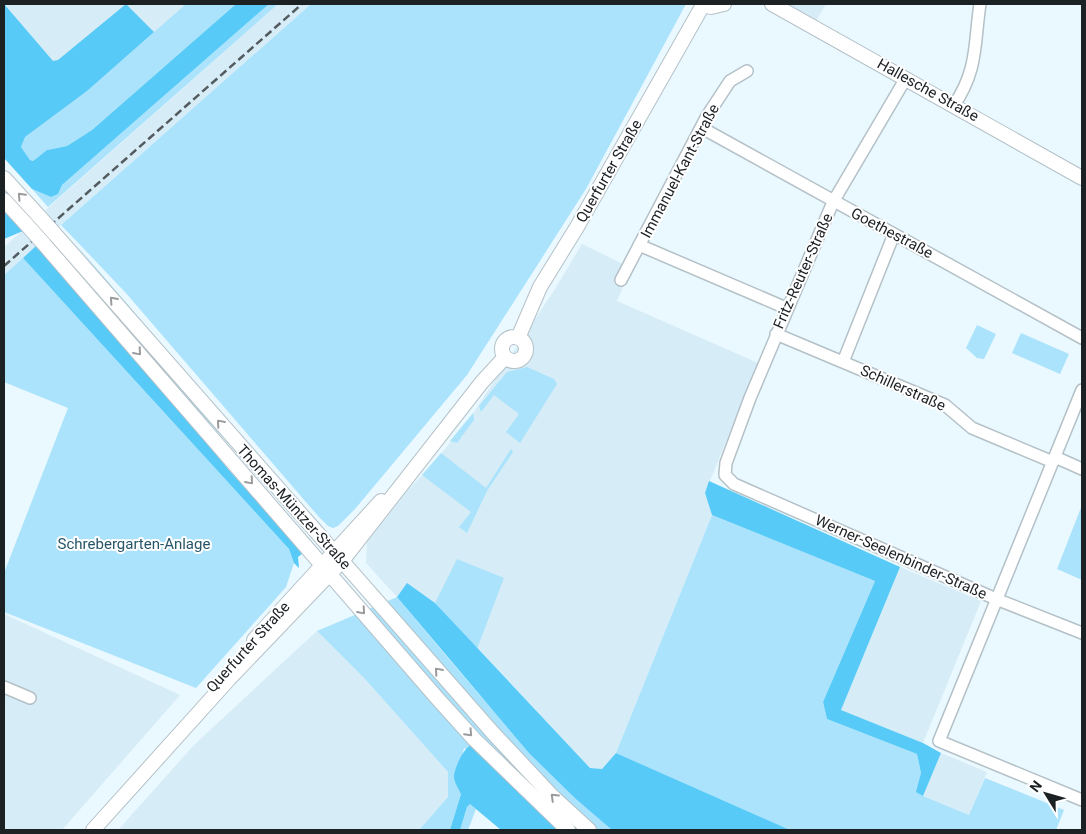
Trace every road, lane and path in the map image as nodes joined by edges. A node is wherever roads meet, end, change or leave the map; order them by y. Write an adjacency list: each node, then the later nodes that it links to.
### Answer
1 (703, 4): 2 (main road); 24 (main road, Querfurter Straße)
2 (724, 4)
3 (772, 4): 6 (main road, Hallesche Straße)
4 (980, 4): 7 (street)
5 (747, 71): 8 (street, Immanuel-Kant-Straße)
6 (906, 78): 7 (main road, Hallesche Straße); 12 (street, Fritz-Reuter-Straße)
7 (954, 105): 10 (main road, Hallesche Straße)
8 (702, 128): 12 (street, Goethestraße); 14 (street, Immanuel-Kant-Straße)
9 (4, 178): 24 (main road, Thomas-Müntzer-Straße, one-way to 9, bridge)
10 (1082, 178)
11 (4, 200): 25 (main road, Thomas-Müntzer-Straße, one-way to 25, bridge)
12 (833, 202): 13 (street, Goethestraße); 16 (street, Fritz-Reuter-Straße)
13 (894, 234): 18 (street, Goethestraße); 19 (street)
14 (639, 246): 15 (street, Immanuel-Kant-Straße); 16 (street)
15 (621, 280)
16 (786, 308): 17 (street, Fritz-Reuter-Straße)
17 (776, 334): 19 (street, Schillerstraße); 23 (street, Fritz-Reuter-Straße)
18 (1082, 338)
19 (843, 362): 21 (street, Schillerstraße)
20 (1082, 390): 21 (street)
21 (1054, 460): 22 (street, Schillerstraße); 26 (street)
22 (1082, 469)
23 (725, 475): 26 (street, Werner-Seelenbinder-Straße)
24 (338, 556): 25 (main road, Querfurter Straße); 34 (main road, Thomas-Müntzer-Straße, one-way to 24)
25 (326, 569): 31 (main road, Querfurter Straße); 32 (main road, Querfurter Straße); 33 (main road, Thomas-Müntzer-Straße, one-way to 33)
26 (996, 599): 27 (street, Werner-Seelenbinder-Straße); 30 (street)
27 (1082, 633)
28 (4, 688): 29 (street)
29 (30, 698)
30 (1082, 800)
31 (83, 830)
32 (93, 830)
33 (568, 830)
34 (589, 830)

